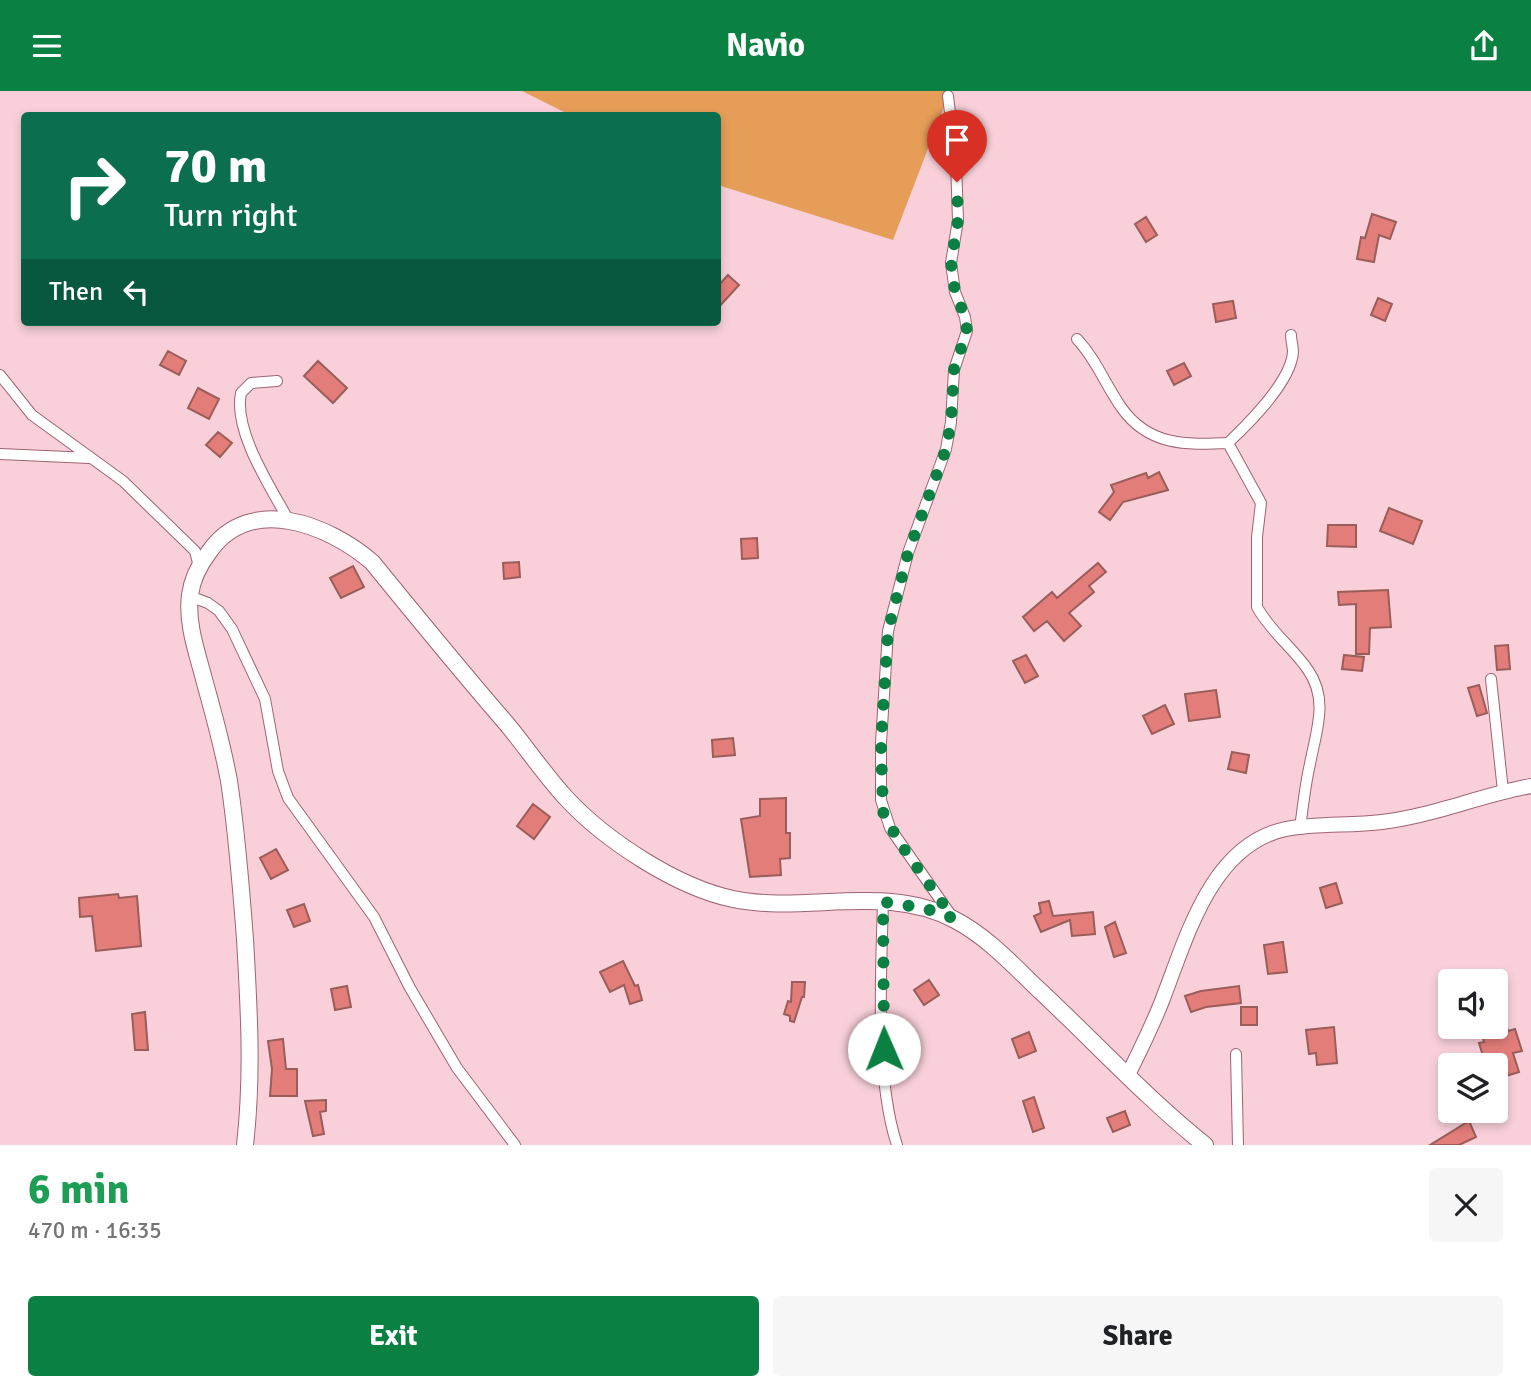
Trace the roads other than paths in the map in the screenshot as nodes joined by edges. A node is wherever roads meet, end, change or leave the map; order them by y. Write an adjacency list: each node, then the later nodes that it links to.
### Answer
1 (948, 96): 17 (street)
2 (1291, 335): 6 (street)
3 (1077, 339): 6 (street)
4 (0, 375): 8 (street)
5 (277, 381): 9 (street)
6 (1228, 443): 15 (street)
7 (0, 454): 8 (street)
8 (90, 458): 10 (street)
9 (289, 521): 10 (main road); 16 (main road)
10 (199, 567): 11 (main road)
11 (189, 596): 20 (main road); 21 (street)
12 (1491, 679): 14 (street)
13 (1531, 786): 14 (street)
14 (1503, 791): 15 (street)
15 (1300, 828): 19 (street)
16 (883, 902): 17 (main road); 22 (street)
17 (953, 918): 19 (main road)
18 (1236, 1054): 24 (street)
19 (1128, 1075): 23 (main road)
20 (245, 1145)
21 (515, 1145)
22 (897, 1145)
23 (1205, 1145)
24 (1238, 1145)

